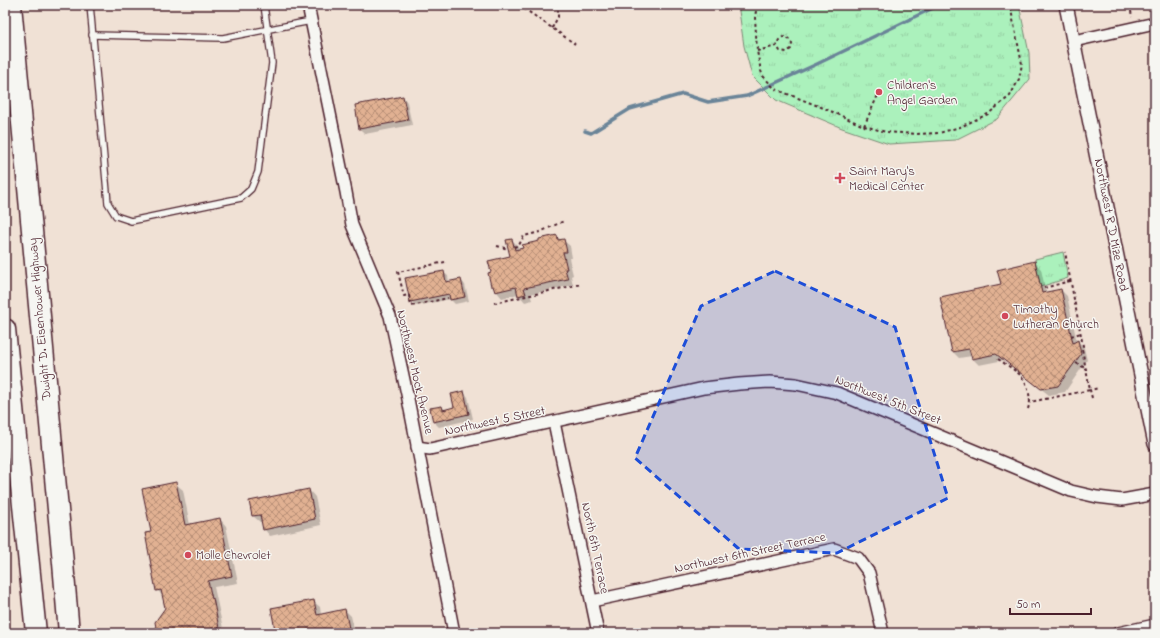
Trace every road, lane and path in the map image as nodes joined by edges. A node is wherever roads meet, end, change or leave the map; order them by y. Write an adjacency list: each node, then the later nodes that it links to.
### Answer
1 (11, 5): 50 (highway, Dwight D. Eisenhower Highway)
2 (90, 5): 16 (lane)
3 (264, 5): 15 (lane)
4 (308, 5): 12 (street, Northwest Mock Avenue)
5 (519, 5): 14 (path)
6 (757, 5): 20 (path)
7 (1010, 5): 22 (path)
8 (1066, 5): 17 (street, Northwest R D Mize Road)
9 (1130, 5): 11 (path)
10 (558, 10): 14 (path)
11 (1132, 17)
12 (311, 20): 15 (lane); 48 (street, Northwest Mock Avenue)
13 (1155, 23): 17 (street)
14 (552, 28): 18 (path)
15 (268, 30): 16 (lane); 16 (lane)
16 (92, 36)
17 (1074, 41): 46 (street, Northwest R D Mize Road)
18 (575, 44)
19 (778, 46): 19 (path); 20 (path)
20 (757, 51): 22 (path)
21 (878, 96): 22 (path)
22 (864, 126)
23 (564, 221): 25 (path)
24 (498, 246): 26 (path)
25 (514, 247)
26 (508, 248)
27 (1065, 252): 29 (path)
28 (445, 262): 32 (path)
29 (1070, 281): 31 (path); 35 (path)
30 (581, 284): 33 (path)
31 (1044, 288)
32 (448, 298)
33 (494, 303)
34 (5, 329): 51 (highway)
35 (1081, 333): 36 (path); 39 (path)
36 (1071, 336)
37 (998, 359): 43 (path)
38 (1076, 363): 39 (path)
39 (1086, 368): 41 (path)
40 (1099, 388): 41 (path)
41 (1090, 390): 42 (path); 43 (path)
42 (1092, 398)
43 (1030, 402): 44 (path)
44 (1028, 409)
45 (554, 422): 48 (street, Northwest 5 Street); 49 (street, Northwest 5th Street); 52 (street, North 6th Terrace)
46 (1153, 425): 47 (street, Northwest R D Mize Road)
47 (1155, 444)
48 (418, 447): 58 (street, Northwest Mock Avenue)
49 (1155, 494)
50 (63, 563): 56 (highway, Dwight D. Eisenhower Highway); 57 (highway)
51 (30, 568): 54 (highway); 55 (highway)
52 (592, 601): 59 (street, North 6th Terrace); 60 (street, Northwest 6th Street Terrace)
53 (1155, 625): 61 (street)
54 (28, 633)
55 (36, 633)
56 (69, 633)
57 (78, 633)
58 (454, 633)
59 (598, 633)
60 (883, 633)
61 (1118, 633)

